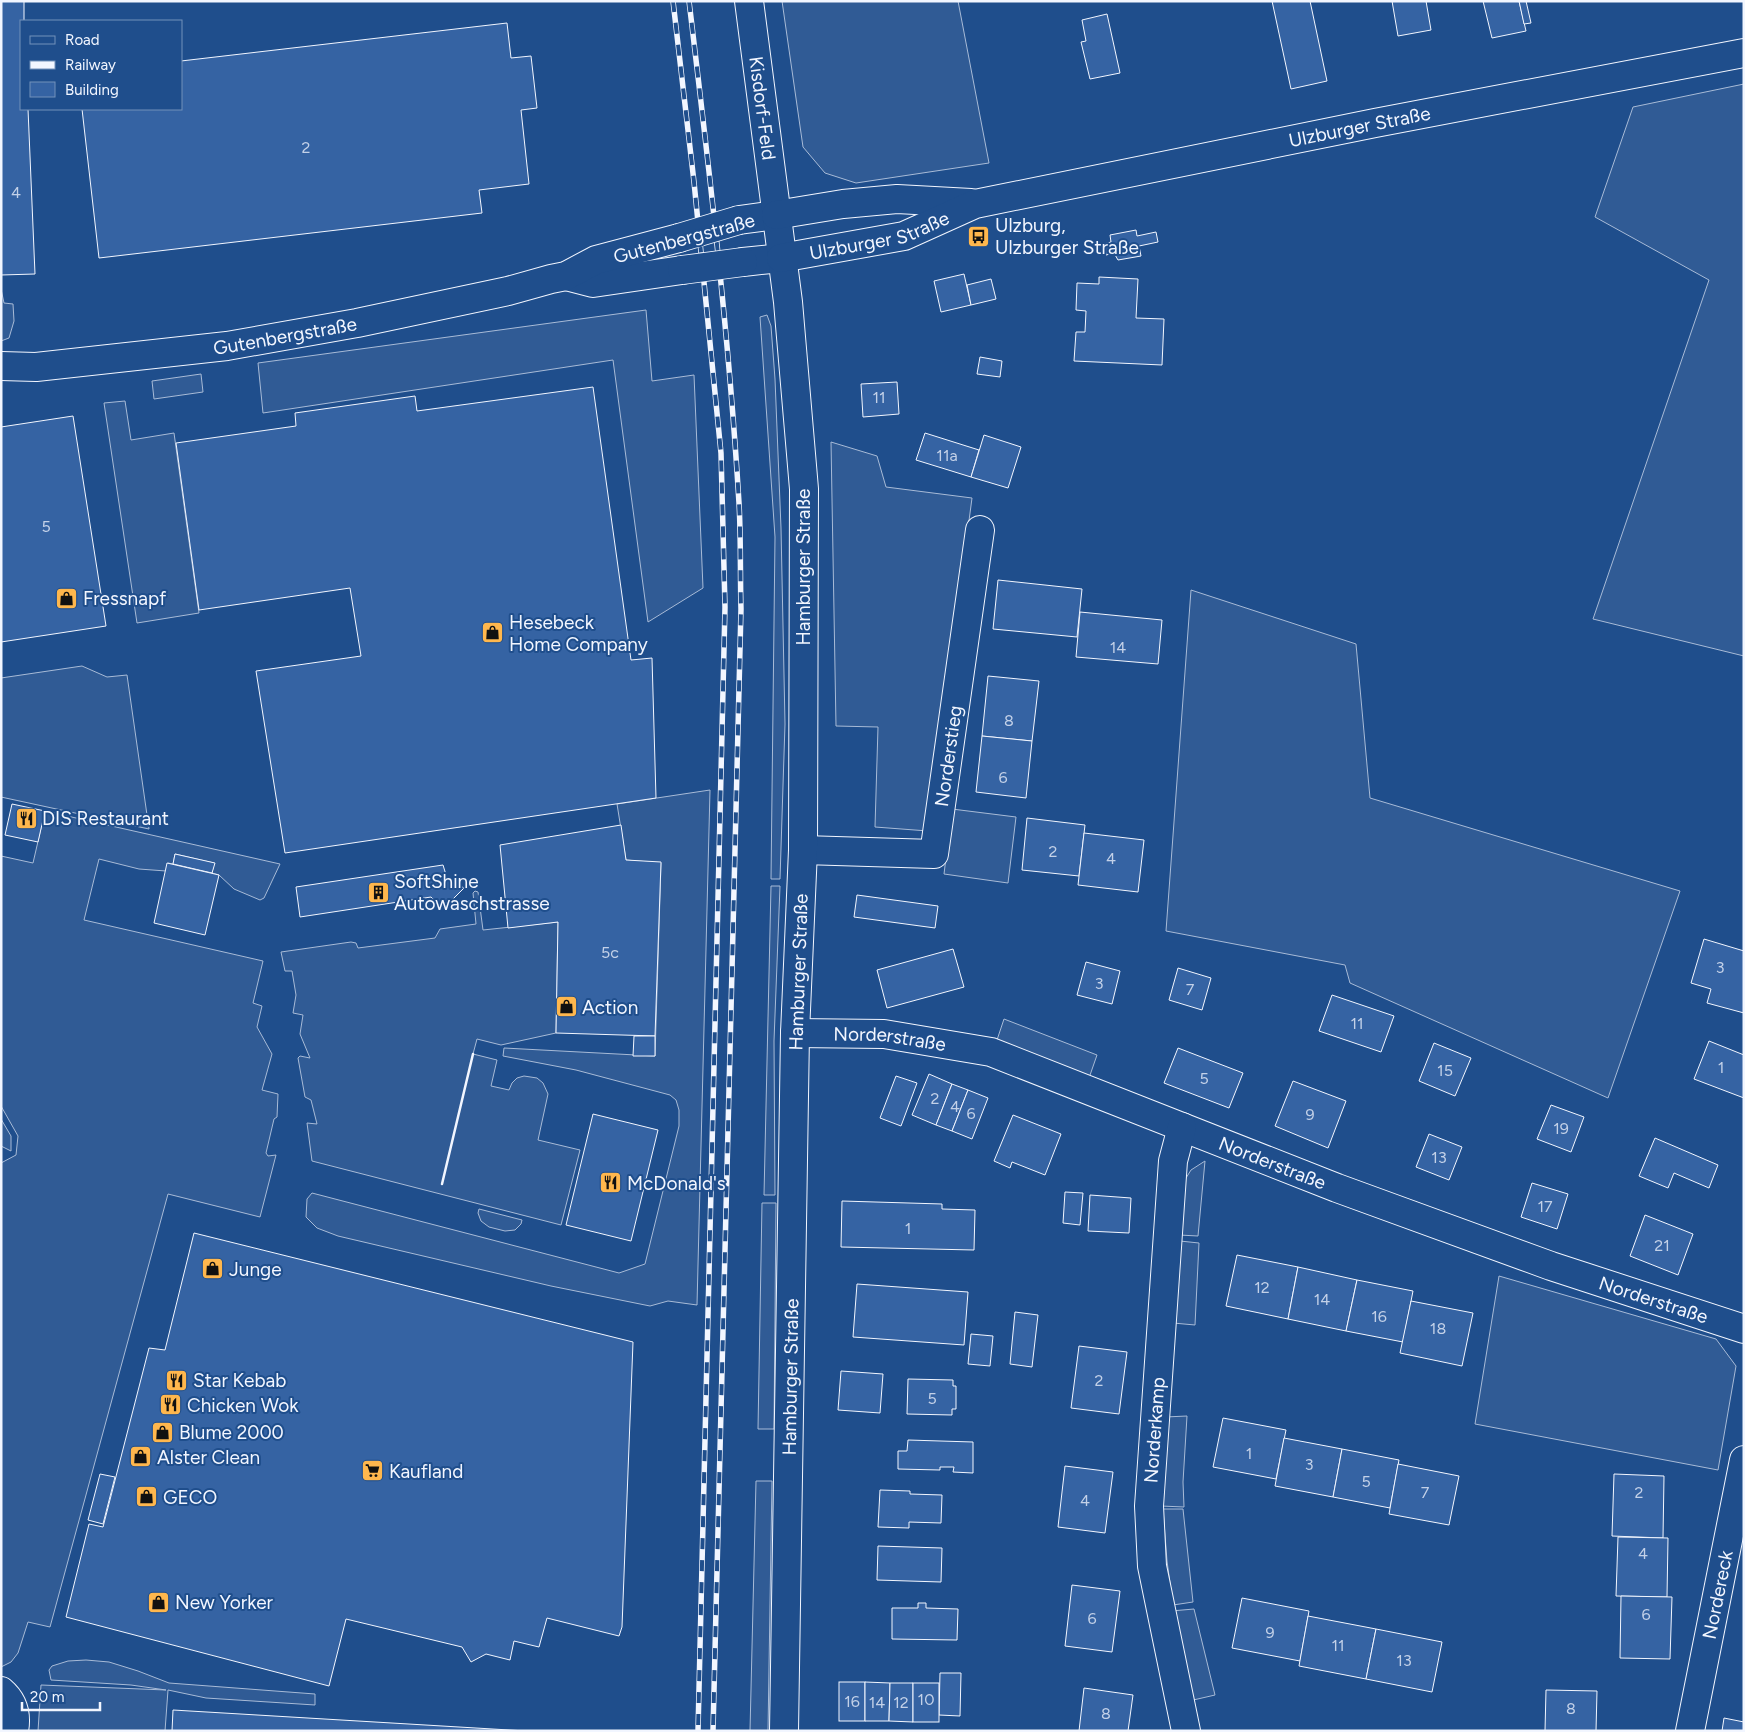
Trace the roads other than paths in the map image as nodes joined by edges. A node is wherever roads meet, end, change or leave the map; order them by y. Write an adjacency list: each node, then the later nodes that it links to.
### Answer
1 (749, 1): 4 (street, Kisdorf-Feld)
2 (1744, 52): 3 (street, Ulzburger Straße)
3 (975, 204): 4 (street, Ulzburger Straße); 5 (street, Ulzburger Straße)
4 (776, 215): 5 (street, Hamburger Straße); 6 (street, Gutenbergstraße, bridge)
5 (782, 258): 6 (street, Gutenbergstraße, bridge); 9 (street, Hamburger Straße)
6 (566, 276): 7 (street, Gutenbergstraße)
7 (1, 366)
8 (980, 530): 9 (street, Norderstieg)
9 (803, 850): 10 (street, Hamburger Straße)
10 (795, 1032): 11 (street, Norderstraße); 16 (street, Hamburger Straße)
11 (1182, 1127): 12 (street, Norderstraße); 17 (street, Norderkamp)
12 (1744, 1329)
13 (1744, 1460): 18 (street, Nordereck)
14 (1, 1691): 15 (street)
15 (14, 1731)
16 (784, 1731)
17 (1186, 1731)
18 (1690, 1731)

